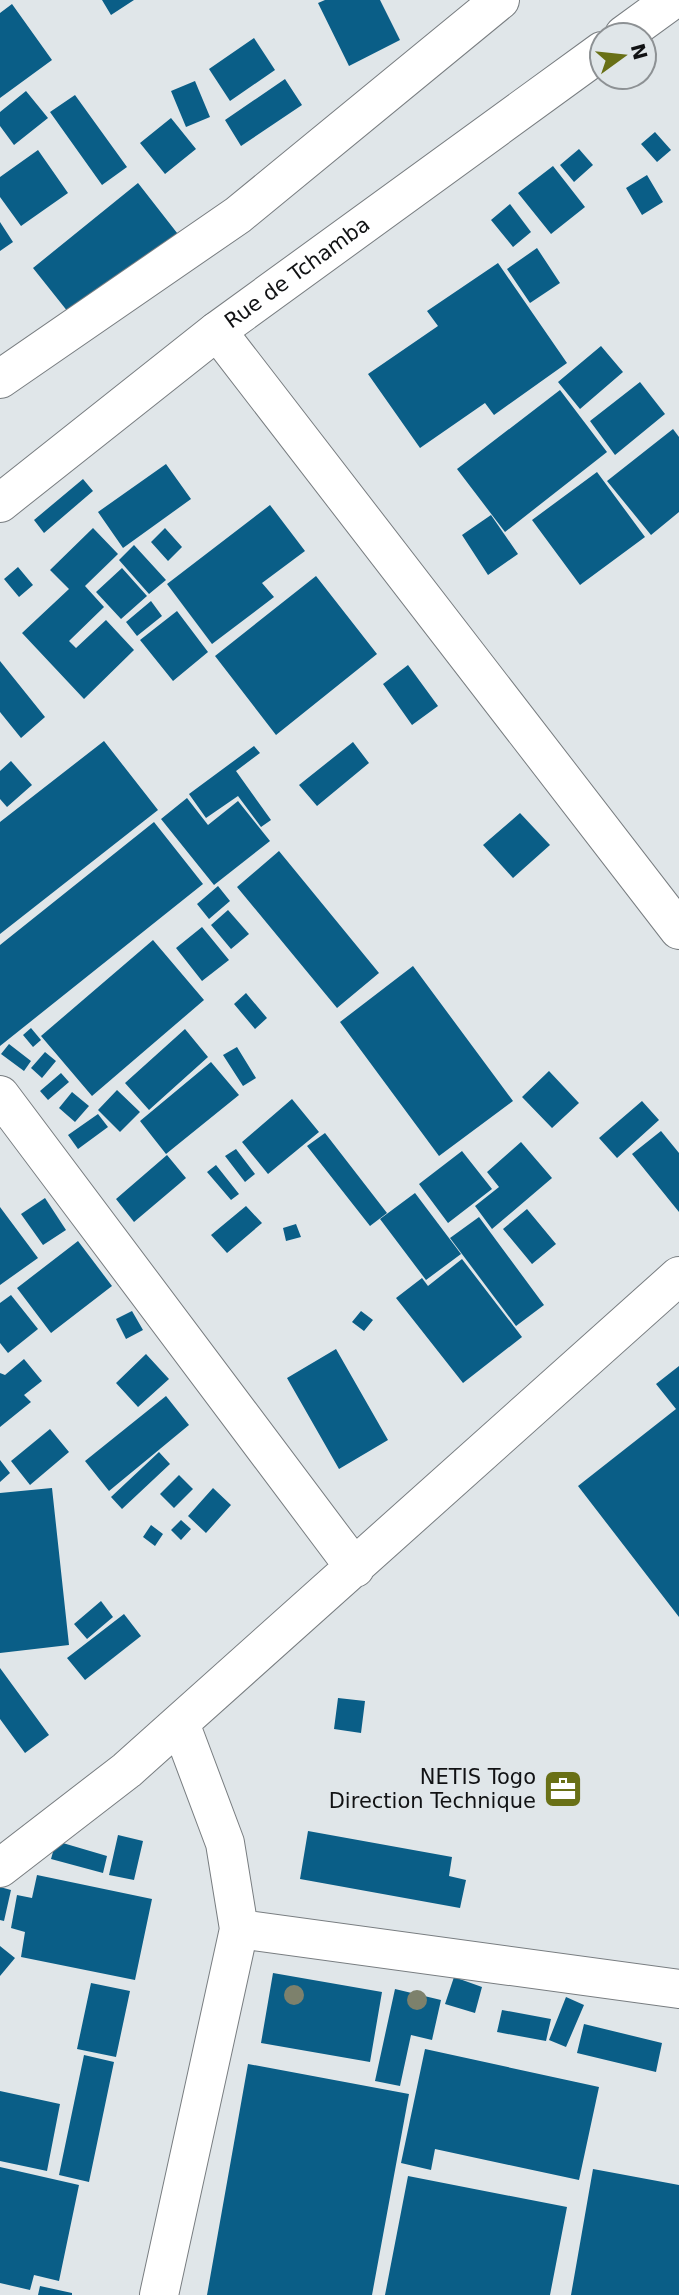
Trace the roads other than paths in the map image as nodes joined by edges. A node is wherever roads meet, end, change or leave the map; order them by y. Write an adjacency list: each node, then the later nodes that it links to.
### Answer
1 (500, 0): 6 (street)
2 (672, 0): 3 (street)
3 (643, 21)
4 (588, 61): 5 (street, Rue de Tchamba)
5 (216, 331): 7 (street, Rue de Tchamba); 8 (street)
6 (2, 373)
7 (0, 503)
8 (679, 930)
9 (0, 1095): 11 (street)
10 (679, 1276): 11 (street)
11 (355, 1568): 12 (street)
12 (180, 1723): 13 (street); 14 (street)
13 (0, 1868)
14 (239, 1929): 15 (street); 16 (street)
15 (679, 1989)
16 (159, 2295)

